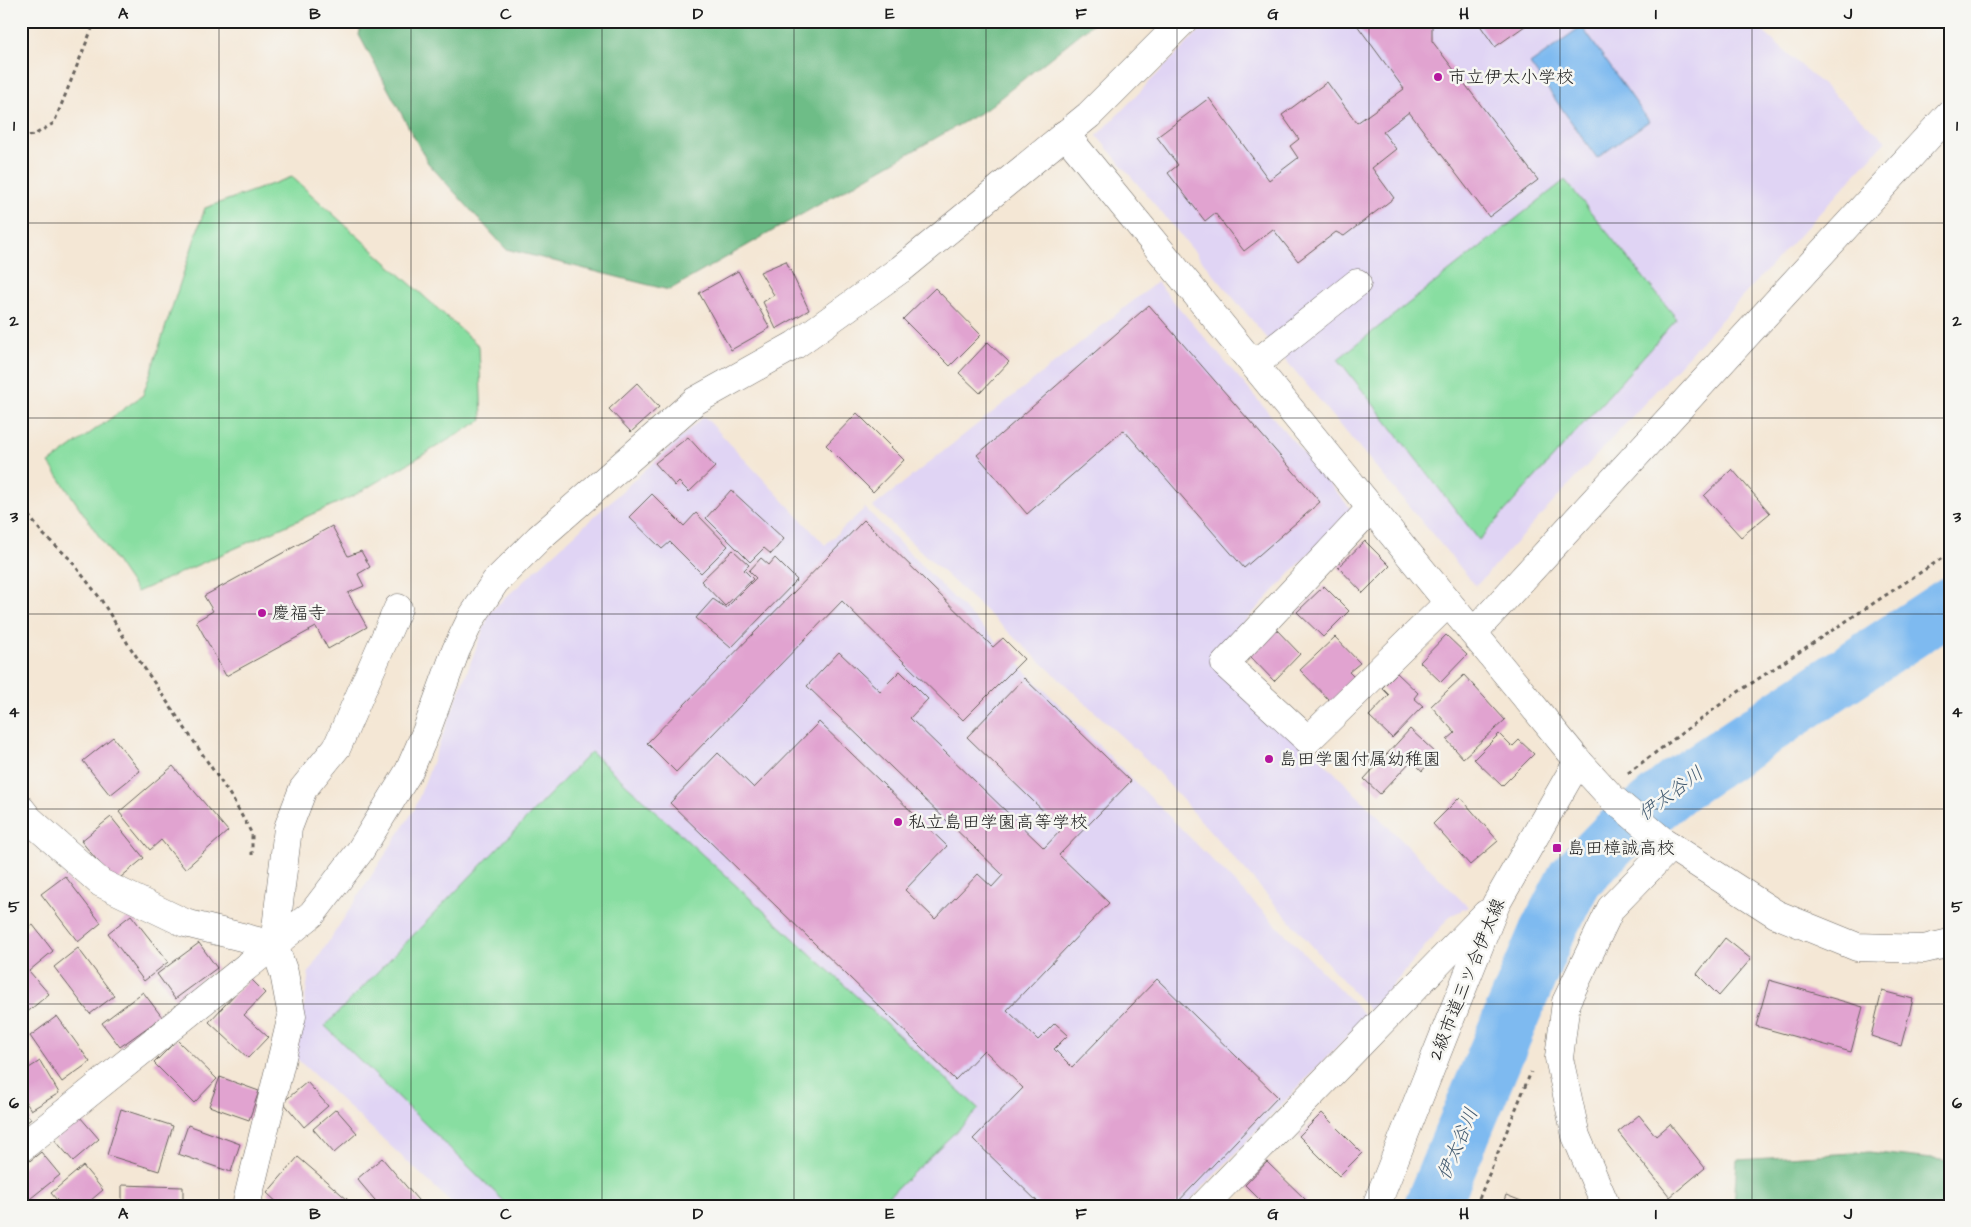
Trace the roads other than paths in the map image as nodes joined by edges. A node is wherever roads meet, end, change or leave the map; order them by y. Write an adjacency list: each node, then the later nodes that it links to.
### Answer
1 (1183, 21): 3 (street)
2 (1950, 113): 9 (street)
3 (1065, 134): 5 (street); 15 (street)
4 (1357, 284): 5 (street)
5 (1254, 366): 6 (street)
6 (1371, 508): 7 (street); 7 (street)
7 (1448, 603): 9 (street)
8 (398, 608): 15 (street)
9 (1473, 633): 10 (street)
10 (1578, 761): 12 (street); 13 (street, 2級市道三ツ合伊太線)
11 (21, 809): 15 (street)
12 (1667, 843): 14 (street); 20 (street)
13 (1496, 904): 18 (street); 19 (street, 2級市道三ツ合伊太線)
14 (1950, 943)
15 (274, 945): 16 (street); 17 (street)
16 (21, 1148)
17 (246, 1206)
18 (1203, 1206)
19 (1376, 1206)
20 (1606, 1206)

